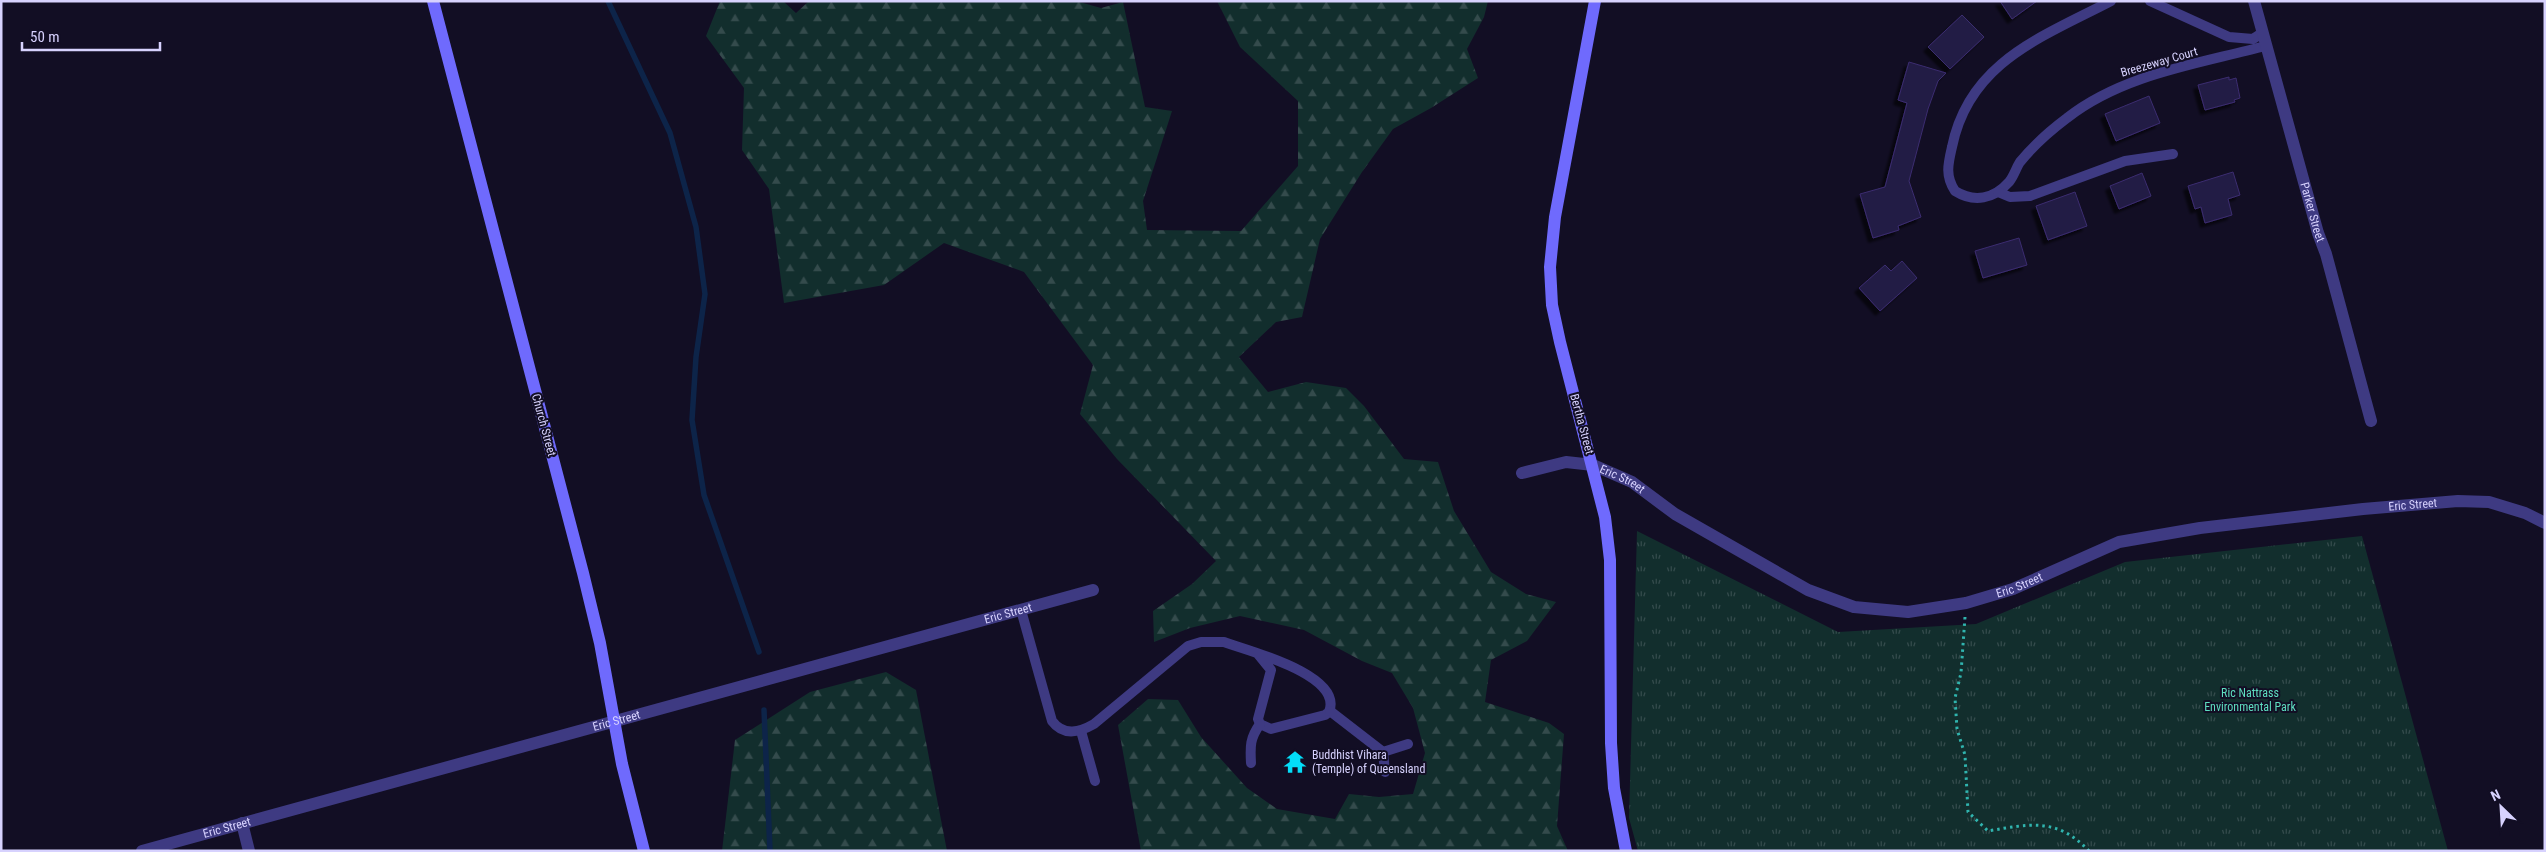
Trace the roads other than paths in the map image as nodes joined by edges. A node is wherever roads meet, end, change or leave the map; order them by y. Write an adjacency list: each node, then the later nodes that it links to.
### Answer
1 (433, 1): 17 (street, Church Street)
2 (1595, 1): 10 (street, Bertha Street)
3 (2111, 1): 8 (lane)
4 (2150, 1): 6 (lane, Breezeway Court)
5 (2254, 1): 6 (street, Parker Street)
6 (2264, 40): 8 (lane, Breezeway Court); 9 (street, Parker Street)
7 (2173, 154): 8 (lane)
8 (1998, 192)
9 (2370, 421)
10 (1593, 465): 11 (street, Eric Street); 12 (street, Eric Street); 29 (street, Bertha Street)
11 (1522, 473)
12 (2545, 523)
13 (1093, 590): 14 (street, Eric Street)
14 (1021, 610): 17 (street, Eric Street); 19 (lane)
15 (1258, 654): 16 (lane); 18 (lane); 19 (lane)
16 (1330, 711): 18 (lane); 21 (lane)
17 (614, 722): 25 (street, Eric Street); 28 (street, Church Street)
18 (1260, 724): 22 (lane)
19 (1081, 731): 24 (lane)
20 (1408, 744): 21 (lane)
21 (1382, 752): 23 (lane)
22 (1252, 763)
23 (1385, 772)
24 (1094, 780)
25 (242, 823): 26 (street, Eric Street); 27 (street)
26 (142, 851)
27 (249, 851)
28 (644, 851)
29 (1626, 851)

